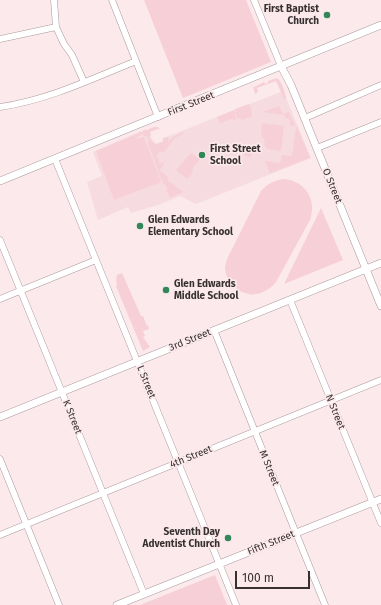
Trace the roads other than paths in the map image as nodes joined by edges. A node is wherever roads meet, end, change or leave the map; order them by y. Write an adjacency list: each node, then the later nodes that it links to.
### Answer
1 (54, 0): 5 (street)
2 (112, 0): 7 (street)
3 (254, 0): 8 (street)
4 (381, 26): 8 (street, First Street)
5 (56, 27): 6 (street); 9 (street)
6 (0, 39)
7 (136, 61): 9 (street); 12 (street)
8 (281, 66): 12 (street, First Street); 13 (street, O Street)
9 (84, 82): 11 (street)
10 (381, 85): 13 (street)
11 (0, 107)
12 (158, 117): 16 (street, First Street)
13 (305, 118): 15 (street, O Street)
14 (381, 122): 15 (street)
15 (317, 148): 21 (street, O Street)
16 (56, 159): 17 (street, First Street); 19 (street, L Street)
17 (0, 181)
18 (0, 240): 22 (street, K Street)
19 (96, 260): 22 (street); 27 (street, L Street)
20 (381, 263): 21 (street, 3rd Street)
21 (366, 269): 24 (street, 3rd Street); 25 (street, O Street)
22 (21, 291): 23 (street); 29 (street, K Street)
23 (0, 299)
24 (290, 300): 26 (street, 3rd Street); 30 (street, N Street)
25 (381, 306)
26 (214, 330): 27 (street, 3rd Street); 32 (street, M Street)
27 (138, 361): 29 (street, 3rd Street); 34 (street, L Street)
28 (381, 380): 30 (street, 4th Street)
29 (62, 392): 31 (street, 3rd Street); 35 (street, K Street)
30 (331, 401): 32 (street, 4th Street); 37 (street, N Street)
31 (0, 417)
32 (254, 432): 34 (street, 4th Street); 40 (street, M Street)
33 (0, 459): 39 (street)
34 (179, 462): 35 (street, 4th Street); 42 (street, L Street)
35 (103, 493): 39 (street, 4th Street); 43 (street, K Street)
36 (381, 498): 37 (street, Fifth Street)
37 (372, 502): 38 (street, N Street); 40 (street, Fifth Street)
38 (381, 523)
39 (26, 524): 41 (street, 4th Street); 44 (street)
40 (296, 533): 42 (street, Fifth Street); 47 (street, M Street)
41 (0, 535)
42 (220, 564): 43 (street, Fifth Street); 46 (street, L Street)
43 (144, 594): 45 (street, Fifth Street)
44 (59, 605)
45 (117, 605)
46 (236, 605)
47 (325, 605)

